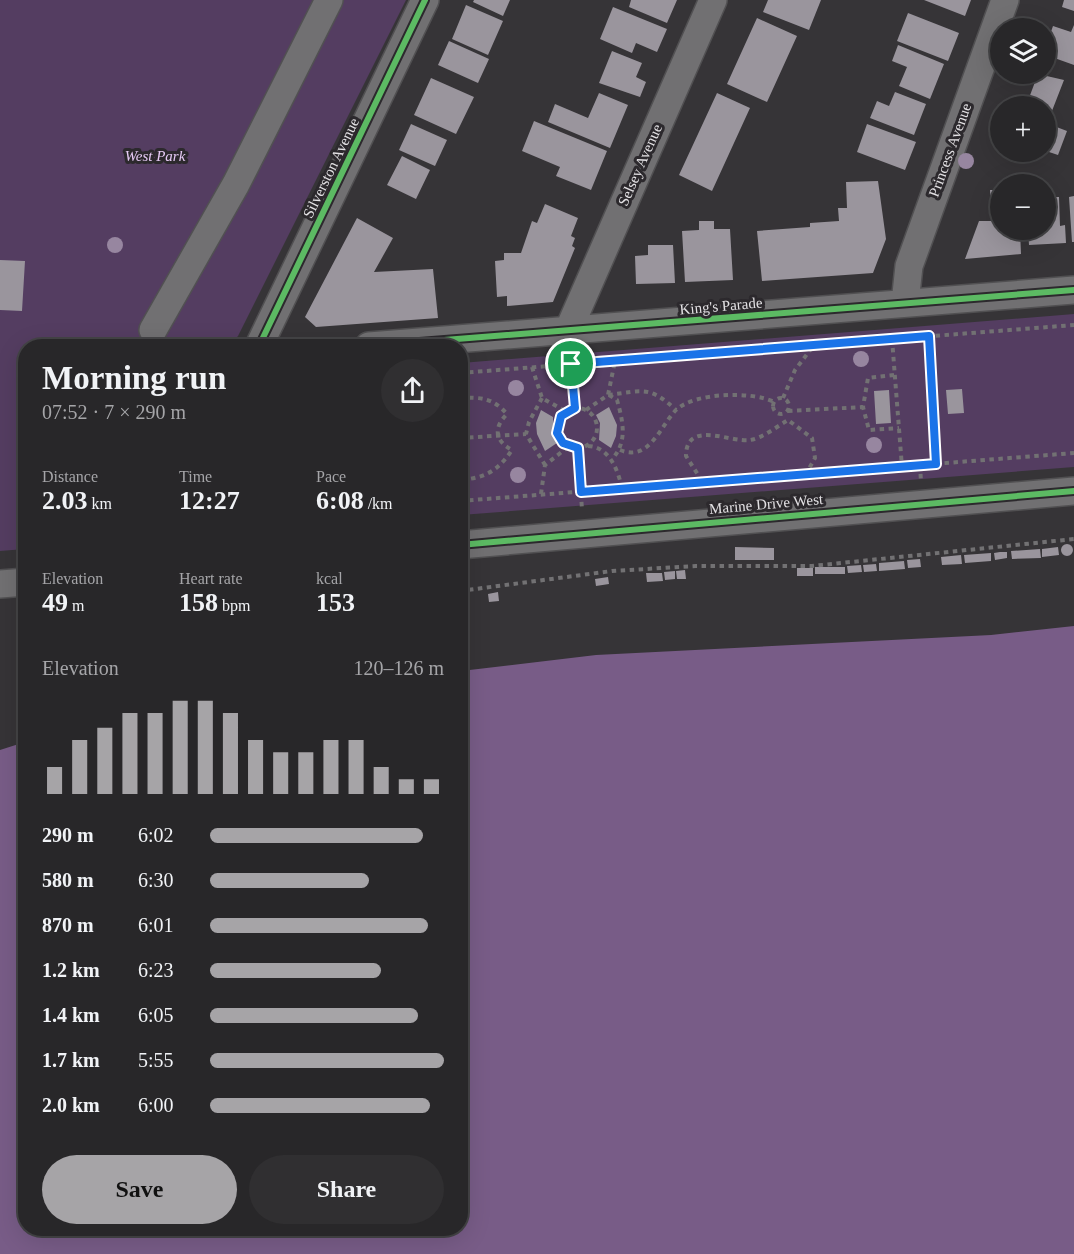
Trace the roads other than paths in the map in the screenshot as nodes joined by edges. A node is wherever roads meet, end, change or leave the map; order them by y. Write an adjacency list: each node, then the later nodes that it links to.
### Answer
1 (329, 0): 7 (street)
2 (425, 0): 9 (street, Silverston Avenue)
3 (713, 0): 8 (street, Selsey Avenue)
4 (1005, 0): 6 (street, Princess Avenue)
5 (1074, 290): 6 (street, King's Parade)
6 (905, 303): 8 (street, King's Parade)
7 (153, 330)
8 (568, 331): 10 (street, King's Parade)
9 (262, 339)
10 (462, 339)
11 (1074, 491): 12 (street, Marine Drive West)
12 (468, 544)
13 (18, 583): 14 (street)
14 (0, 584)

